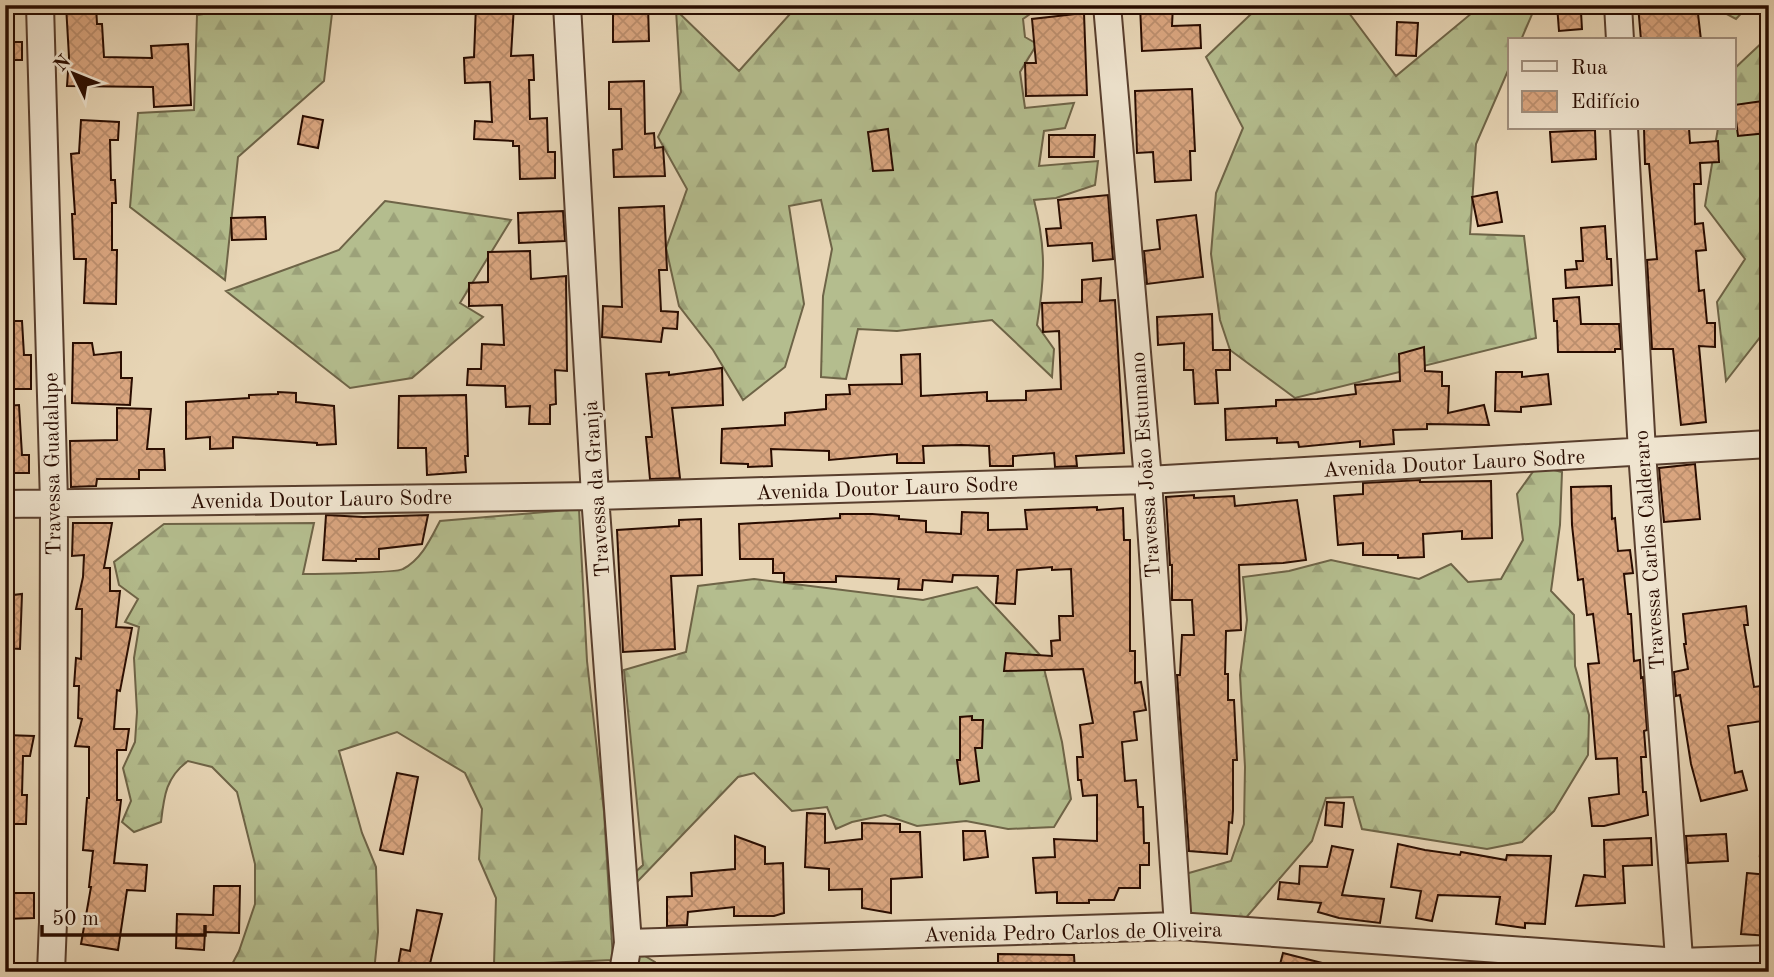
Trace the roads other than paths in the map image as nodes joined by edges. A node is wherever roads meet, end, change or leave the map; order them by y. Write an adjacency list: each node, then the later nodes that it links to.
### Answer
1 (40, 5): 11 (street, Travessa Guadalupe)
2 (567, 5): 10 (street, Travessa da Granja)
3 (1107, 5): 9 (street, Travessa João Estumano)
4 (1618, 5): 5 (street)
5 (1620, 38)
6 (1624, 130): 8 (street, Travessa Carlos Calderaro)
7 (1769, 444): 8 (street, Avenida Doutor Lauro Sodre)
8 (1642, 452): 9 (street, Avenida Doutor Lauro Sodre); 16 (street, Travessa Carlos Calderaro)
9 (1148, 480): 10 (street, Avenida Doutor Lauro Sodre); 13 (street, Travessa João Estumano)
10 (595, 496): 11 (street, Avenida Doutor Lauro Sodre); 14 (street, Travessa da Granja)
11 (54, 502): 12 (street, Avenida Doutor Lauro Sodre); 17 (street, Travessa Guadalupe)
12 (5, 504)
13 (1178, 926): 14 (street, Avenida Pedro Carlos de Oliveira); 16 (street, Avenida Pedro Carlos de Oliveira)
14 (628, 943): 18 (street, Travessa da Granja)
15 (1769, 960): 16 (street, Avenida Pedro Carlos de Oliveira)
16 (1680, 967)
17 (51, 972)
18 (623, 972)

